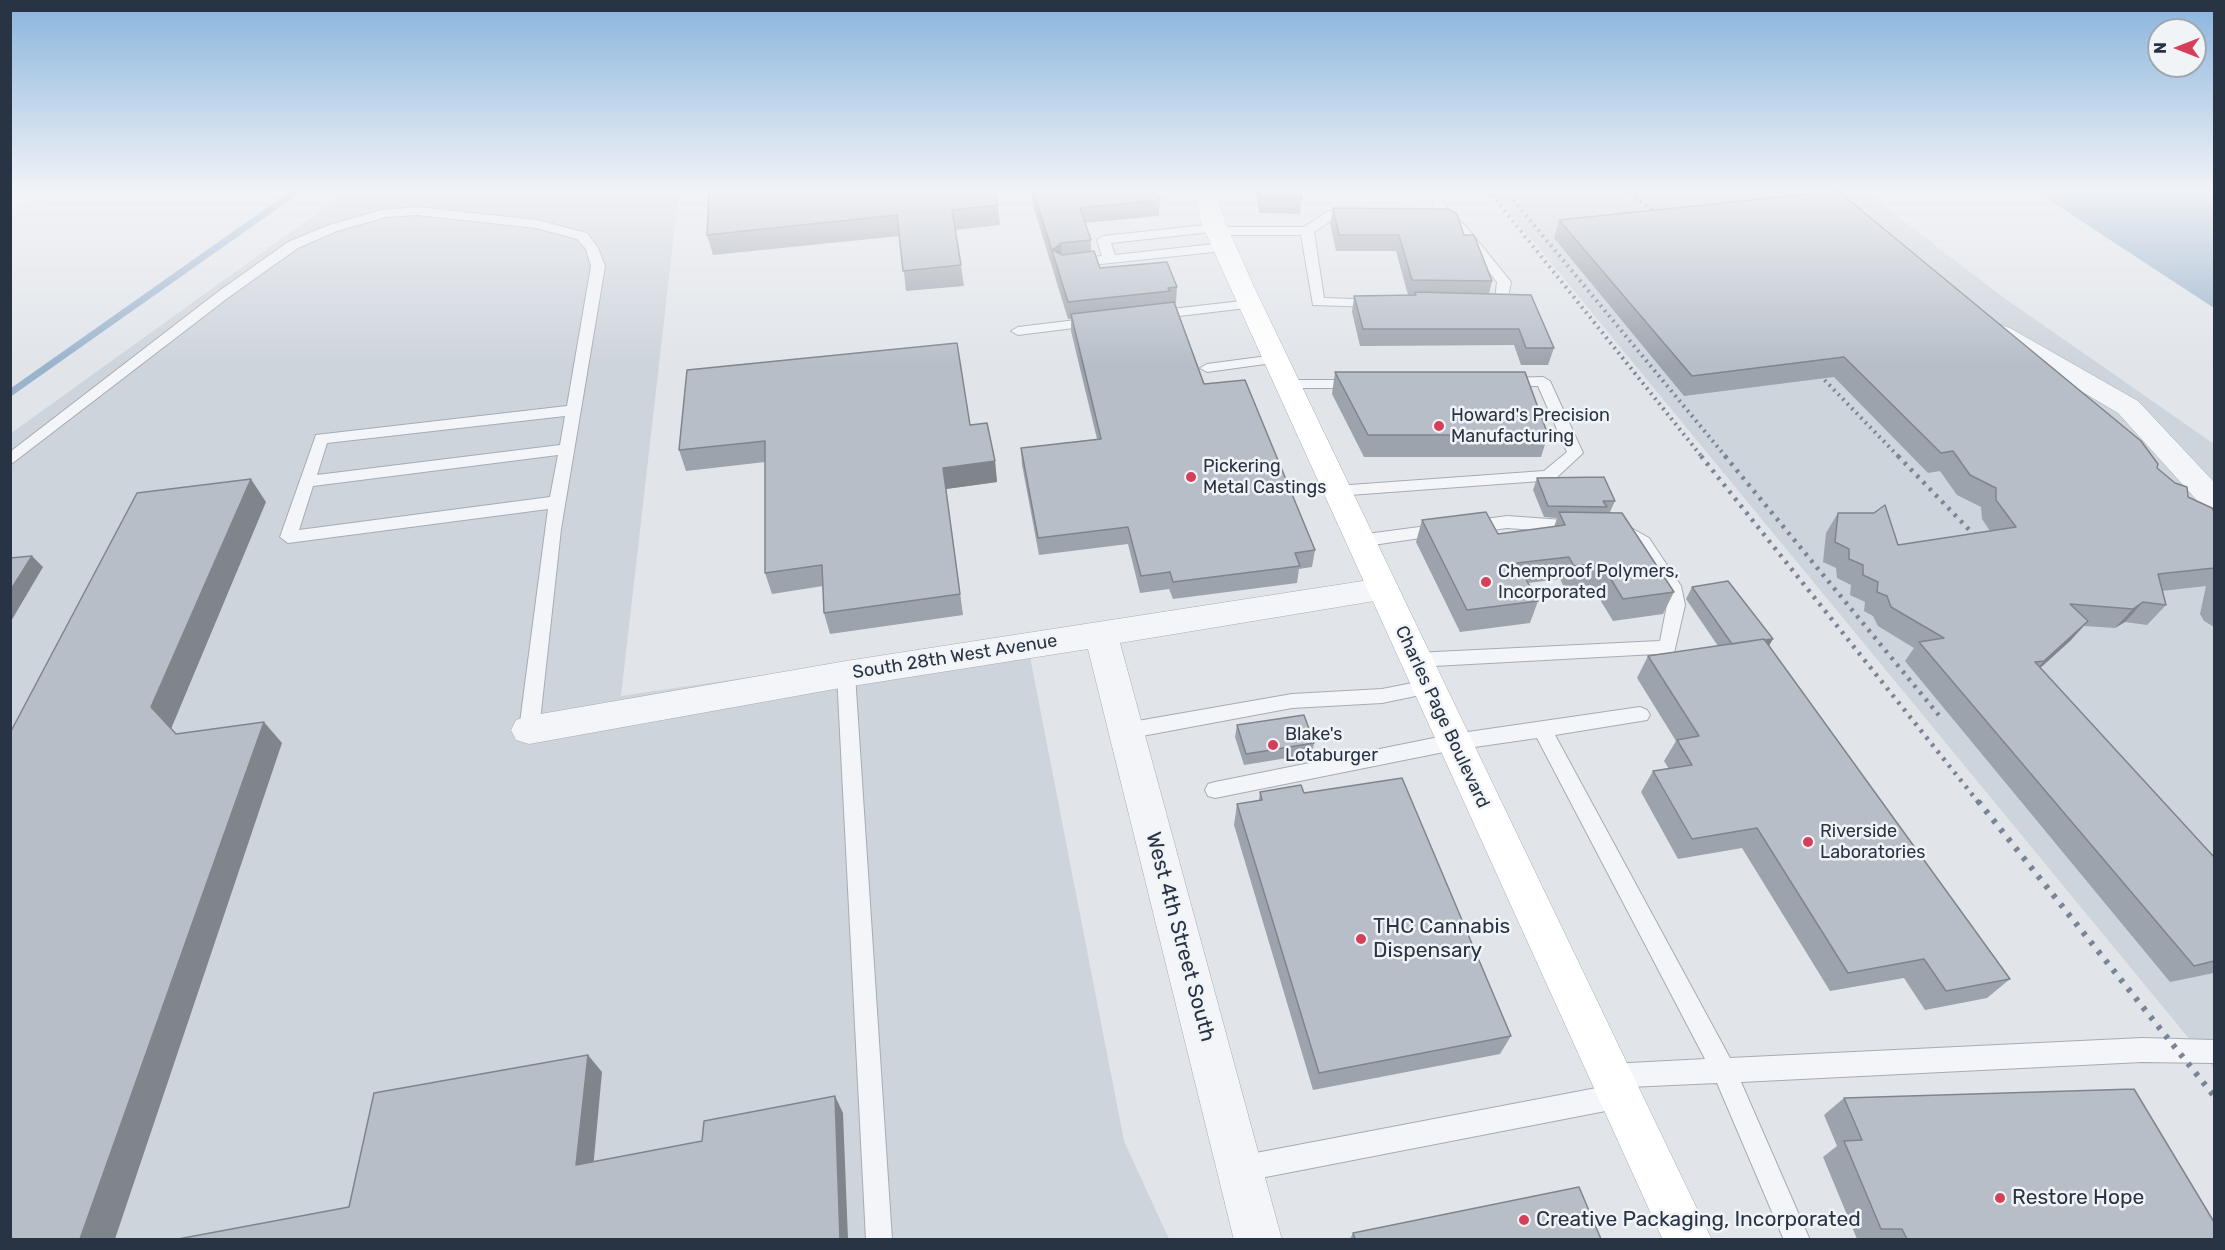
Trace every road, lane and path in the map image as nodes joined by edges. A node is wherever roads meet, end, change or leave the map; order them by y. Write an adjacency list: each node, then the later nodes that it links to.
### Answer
1 (288, 248): 24 (lane)
2 (592, 248): 22 (lane)
3 (1106, 248): 8 (lane)
4 (1158, 248): 8 (lane)
5 (1224, 248): 11 (main road, Charles Page Boulevard)
6 (1310, 248): 10 (lane)
7 (1477, 248): 12 (lane)
8 (1110, 259): 9 (lane)
9 (1062, 265)
10 (1387, 303)
11 (1250, 304): 13 (lane); 17 (main road, Charles Page Boulevard)
12 (1478, 304)
13 (1145, 316)
14 (1980, 319): 27 (street)
15 (1110, 320): 16 (lane)
16 (1018, 331)
17 (1275, 359): 18 (lane); 21 (main road, Charles Page Boulevard)
18 (1207, 368)
19 (1485, 382): 26 (lane)
20 (1370, 384): 21 (lane)
21 (1287, 386): 26 (main road, Charles Page Boulevard)
22 (572, 410): 23 (lane); 25 (lane)
23 (565, 449): 25 (lane); 28 (lane)
24 (10, 460)
25 (306, 482): 28 (lane)
26 (1336, 491): 29 (main road, Charles Page Boulevard)
27 (2214, 500)
28 (557, 502): 36 (lane)
29 (1359, 541): 30 (main road, Charles Page Boulevard); 33 (lane)
30 (1382, 590): 31 (street, South 28th West Avenue); 33 (main road, Charles Page Boulevard)
31 (1101, 634): 32 (street, South 28th West Avenue); 37 (street, West 4th Street South)
32 (846, 674): 36 (street, South 28th West Avenue); 44 (lane)
33 (1421, 674): 37 (lane); 38 (main road, Charles Page Boulevard)
34 (1640, 715): 35 (lane)
35 (1542, 729): 38 (lane); 41 (lane)
36 (529, 730)
37 (1126, 731): 43 (street, West 4th Street South)
38 (1454, 742): 39 (lane); 42 (main road, Charles Page Boulevard)
39 (1215, 790)
40 (2214, 1052): 41 (lane)
41 (1724, 1071): 42 (lane); 47 (lane)
42 (1616, 1086): 43 (lane); 46 (main road, Charles Page Boulevard)
43 (1240, 1169): 45 (street, West 4th Street South)
44 (879, 1239)
45 (1258, 1239)
46 (1688, 1239)
47 (1797, 1239)

